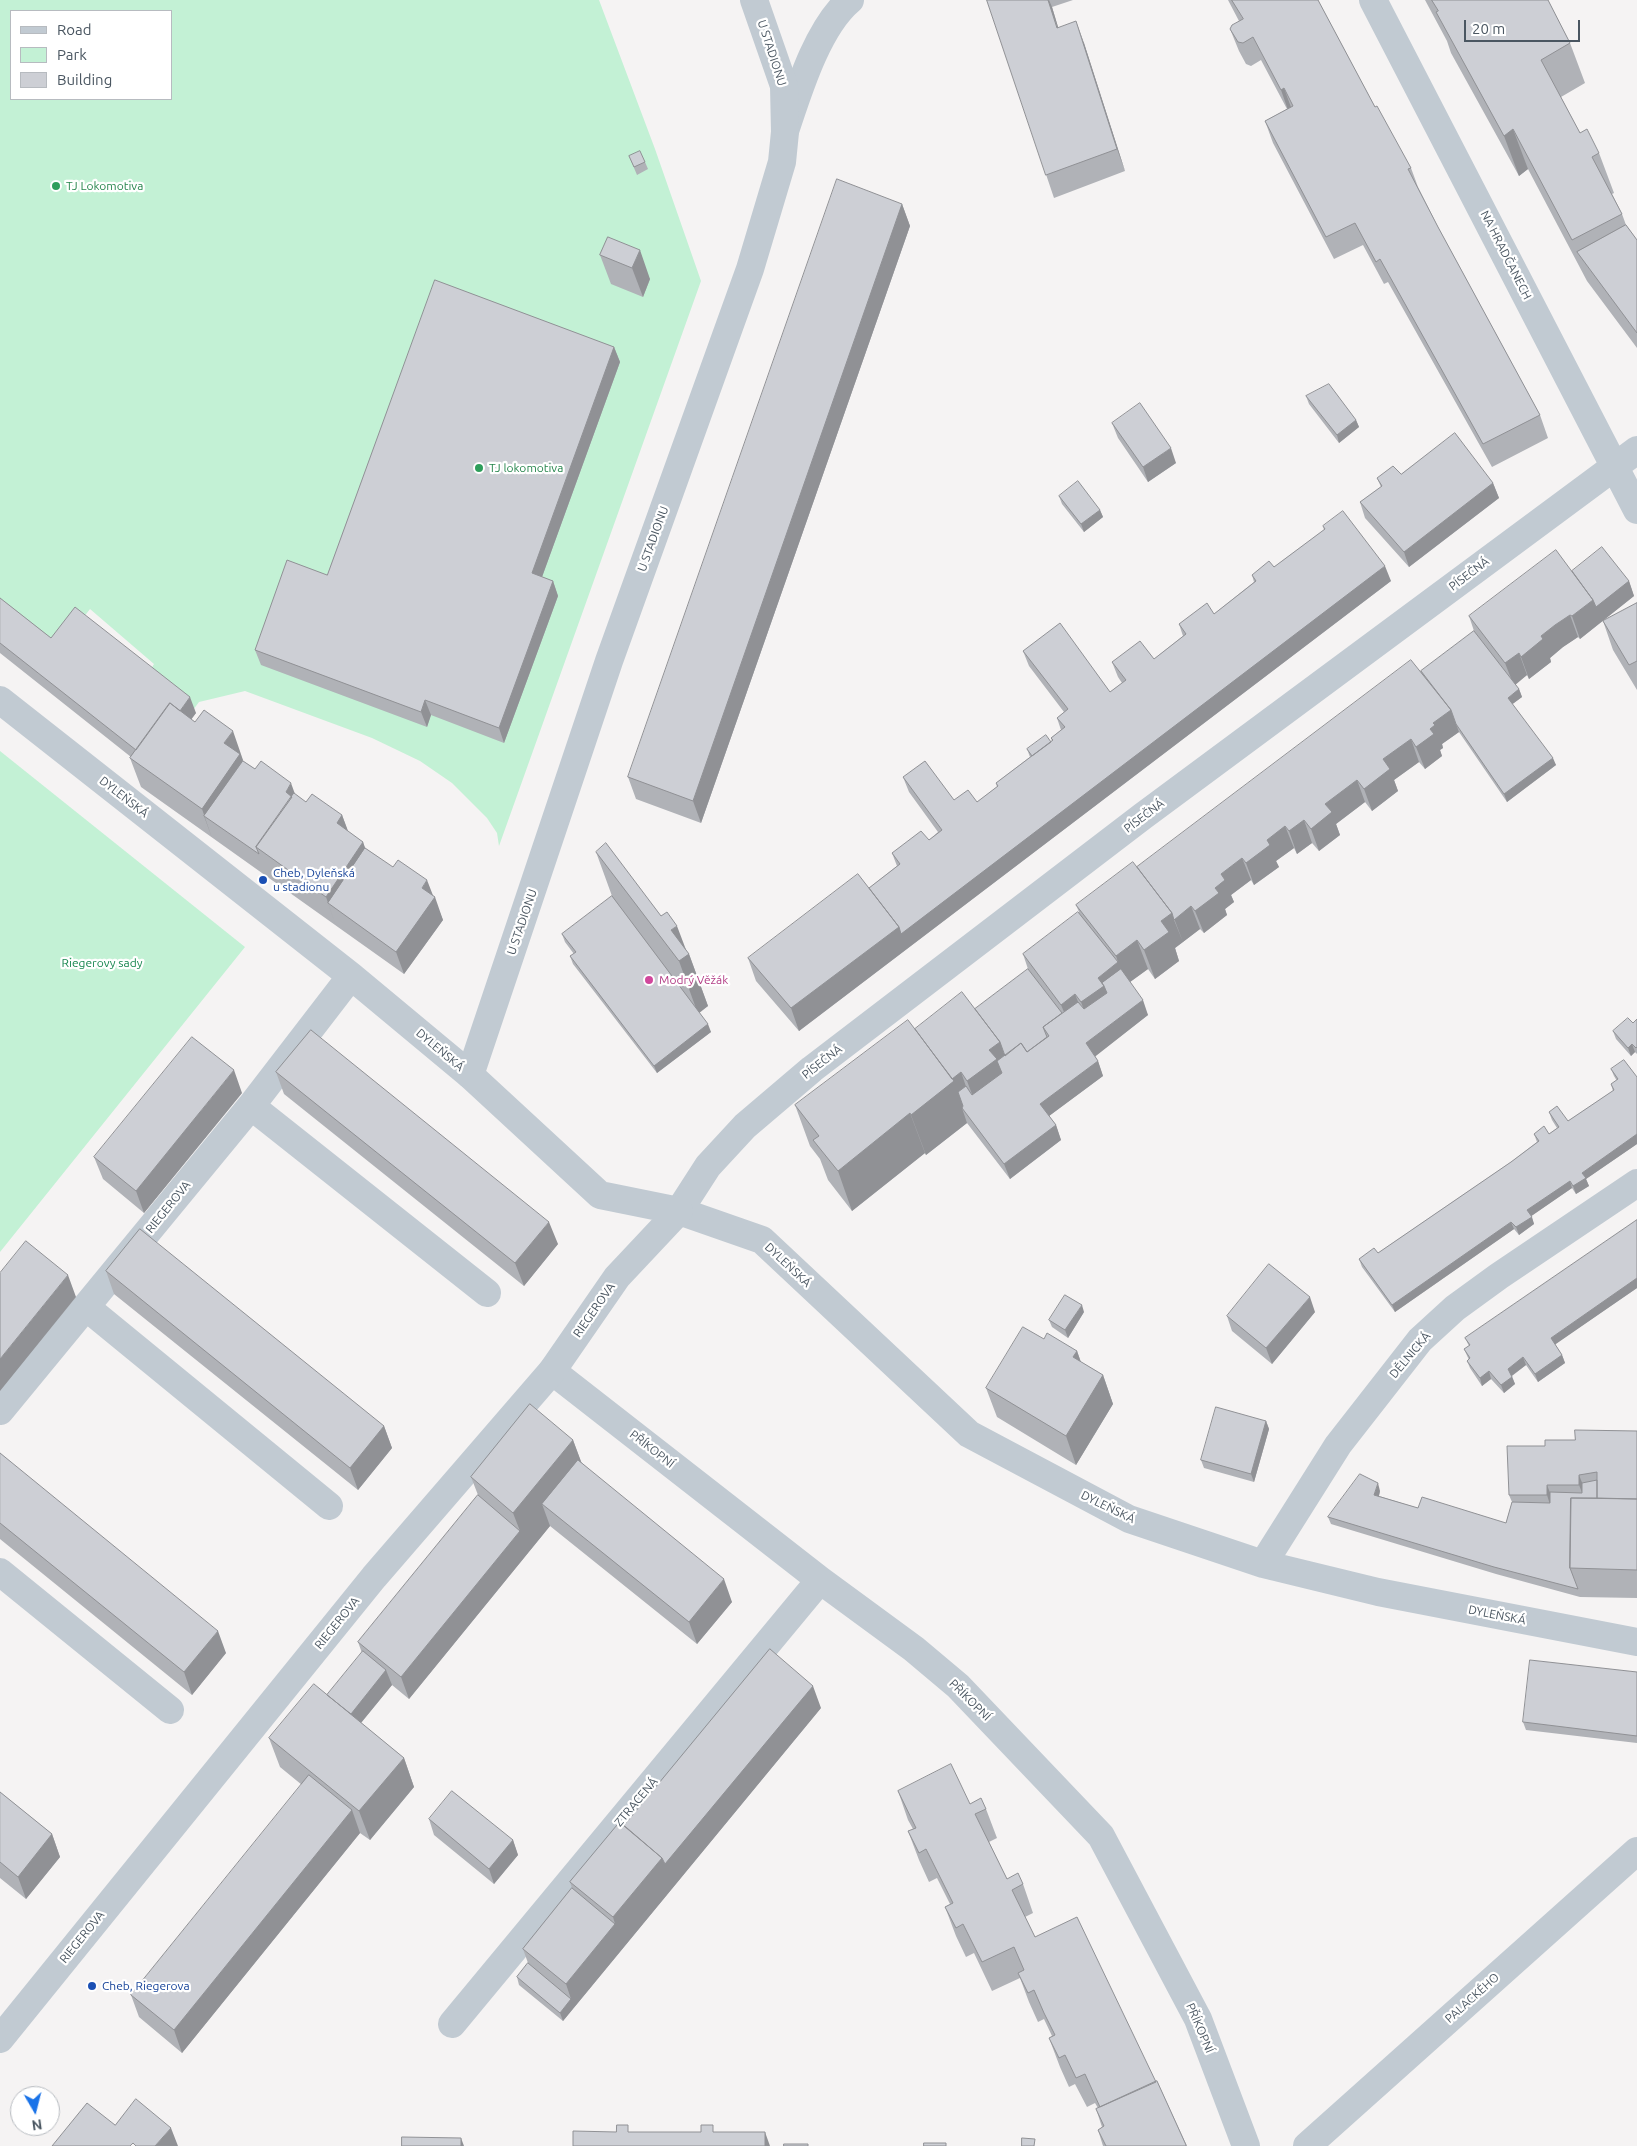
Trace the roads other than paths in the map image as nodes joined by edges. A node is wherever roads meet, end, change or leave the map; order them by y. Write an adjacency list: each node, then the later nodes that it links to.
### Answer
1 (754, 0): 4 (street, U STADIONU)
2 (850, 0): 4 (street)
3 (1373, 0): 6 (street, NA HRADČANECH)
4 (785, 132): 10 (street, U STADIONU)
5 (1637, 450): 6 (street, PÍSEČNÁ)
6 (1614, 466): 7 (street, NA HRADČANECH); 13 (street, PÍSEČNÁ)
7 (1637, 510)
8 (0, 700): 9 (street, DYLEŇSKÁ)
9 (351, 976): 10 (street, DYLEŇSKÁ); 11 (street, RIEGEROVA)
10 (470, 1075): 13 (street, DYLEŇSKÁ)
11 (251, 1106): 14 (street); 15 (street, RIEGEROVA)
12 (1637, 1183): 19 (street, DĚLNICKÁ)
13 (679, 1211): 16 (street, RIEGEROVA); 19 (street, DYLEŇSKÁ)
14 (487, 1294)
15 (86, 1308): 17 (street, RIEGEROVA); 18 (street)
16 (552, 1371): 21 (street, PŘÍKOPNÍ); 26 (street, RIEGEROVA)
17 (0, 1412)
18 (329, 1506)
19 (1263, 1564): 22 (street, DYLEŇSKÁ)
20 (0, 1572): 23 (street)
21 (820, 1580): 25 (street, ZTRACENÁ); 27 (street, PŘÍKOPNÍ)
22 (1637, 1642)
23 (170, 1710)
24 (1637, 1851): 28 (street, PALACKÉHO)
25 (452, 2024)
26 (0, 2039)
27 (1246, 2146)
28 (1307, 2146)

